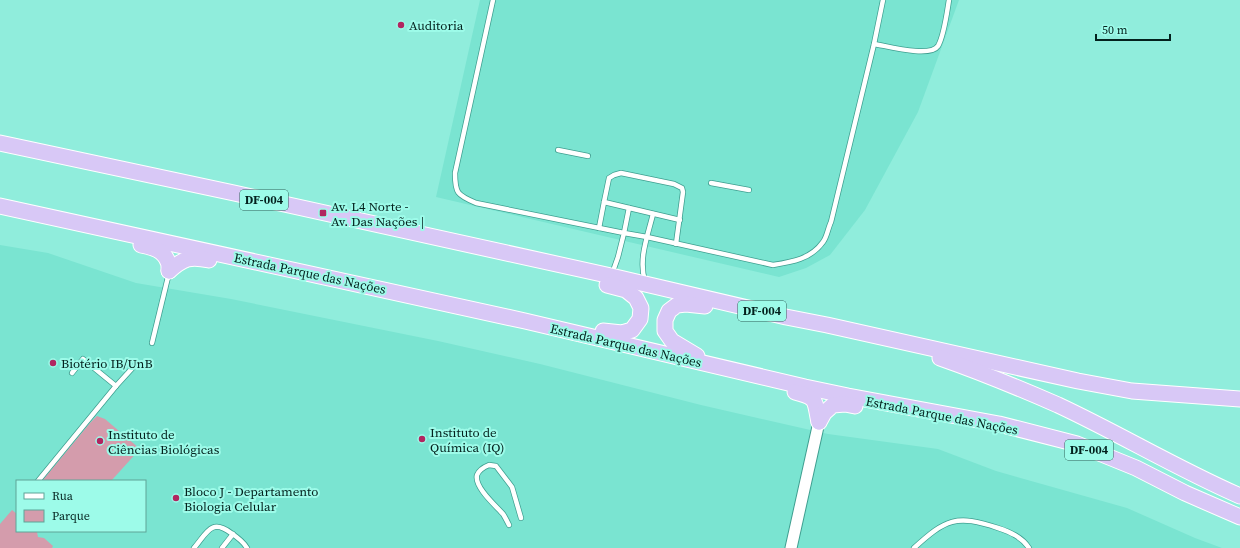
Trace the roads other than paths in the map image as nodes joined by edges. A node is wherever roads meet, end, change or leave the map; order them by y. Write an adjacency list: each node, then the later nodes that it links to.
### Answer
1 (493, 0): 18 (lane)
2 (883, 0): 4 (lane)
3 (949, 0): 4 (lane)
4 (874, 44): 21 (lane)
5 (0, 143): 6 (highway, DF-004)
6 (18, 147): 7 (highway); 22 (highway, DF-004)
7 (0, 149)
8 (558, 150): 9 (lane)
9 (588, 156)
10 (711, 182): 11 (lane)
11 (749, 190)
12 (604, 202): 14 (lane); 16 (lane); 18 (lane)
13 (0, 206): 17 (highway, Estrada Parque das Nações / DF-004)
14 (629, 208): 15 (lane); 19 (lane)
15 (653, 214): 16 (lane); 20 (lane)
16 (680, 220): 21 (lane)
17 (82, 224): 23 (highway, Estrada Parque das Nações / DF-004); 24 (highway)
18 (599, 228): 19 (lane)
19 (624, 233): 20 (lane); 25 (lane)
20 (647, 237): 21 (lane); 26 (lane)
21 (676, 244)
22 (527, 258): 25 (highway, DF-004); 28 (highway)
23 (278, 266): 24 (highway); 28 (highway, Estrada Parque das Nações / DF-004)
24 (169, 271): 30 (lane)
25 (611, 276): 26 (highway, DF-004)
26 (646, 284): 27 (highway, DF-004)
27 (786, 317): 29 (highway, DF-004); 31 (highway)
28 (525, 321): 31 (highway, Estrada Parque das Nações / DF-004)
29 (878, 336): 35 (highway, DF-004); 39 (highway)
30 (152, 343)
31 (702, 362): 36 (highway, Estrada Parque das Nações / DF-004); 37 (highway)
32 (137, 363): 34 (lane)
33 (72, 373): 34 (lane)
34 (116, 386): 38 (lane)
35 (1240, 399)
36 (948, 415): 37 (highway); 40 (highway, Estrada Parque das Nações / DF-004)
37 (819, 422): 47 (street)
38 (39, 480)
39 (1240, 496)
40 (1240, 517)
41 (521, 518): 42 (lane)
42 (509, 525)
43 (233, 534): 44 (lane); 45 (lane); 46 (lane)
44 (194, 548)
45 (222, 548)
46 (247, 548)
47 (791, 548)
48 (914, 548): 49 (lane)
49 (1029, 548)

